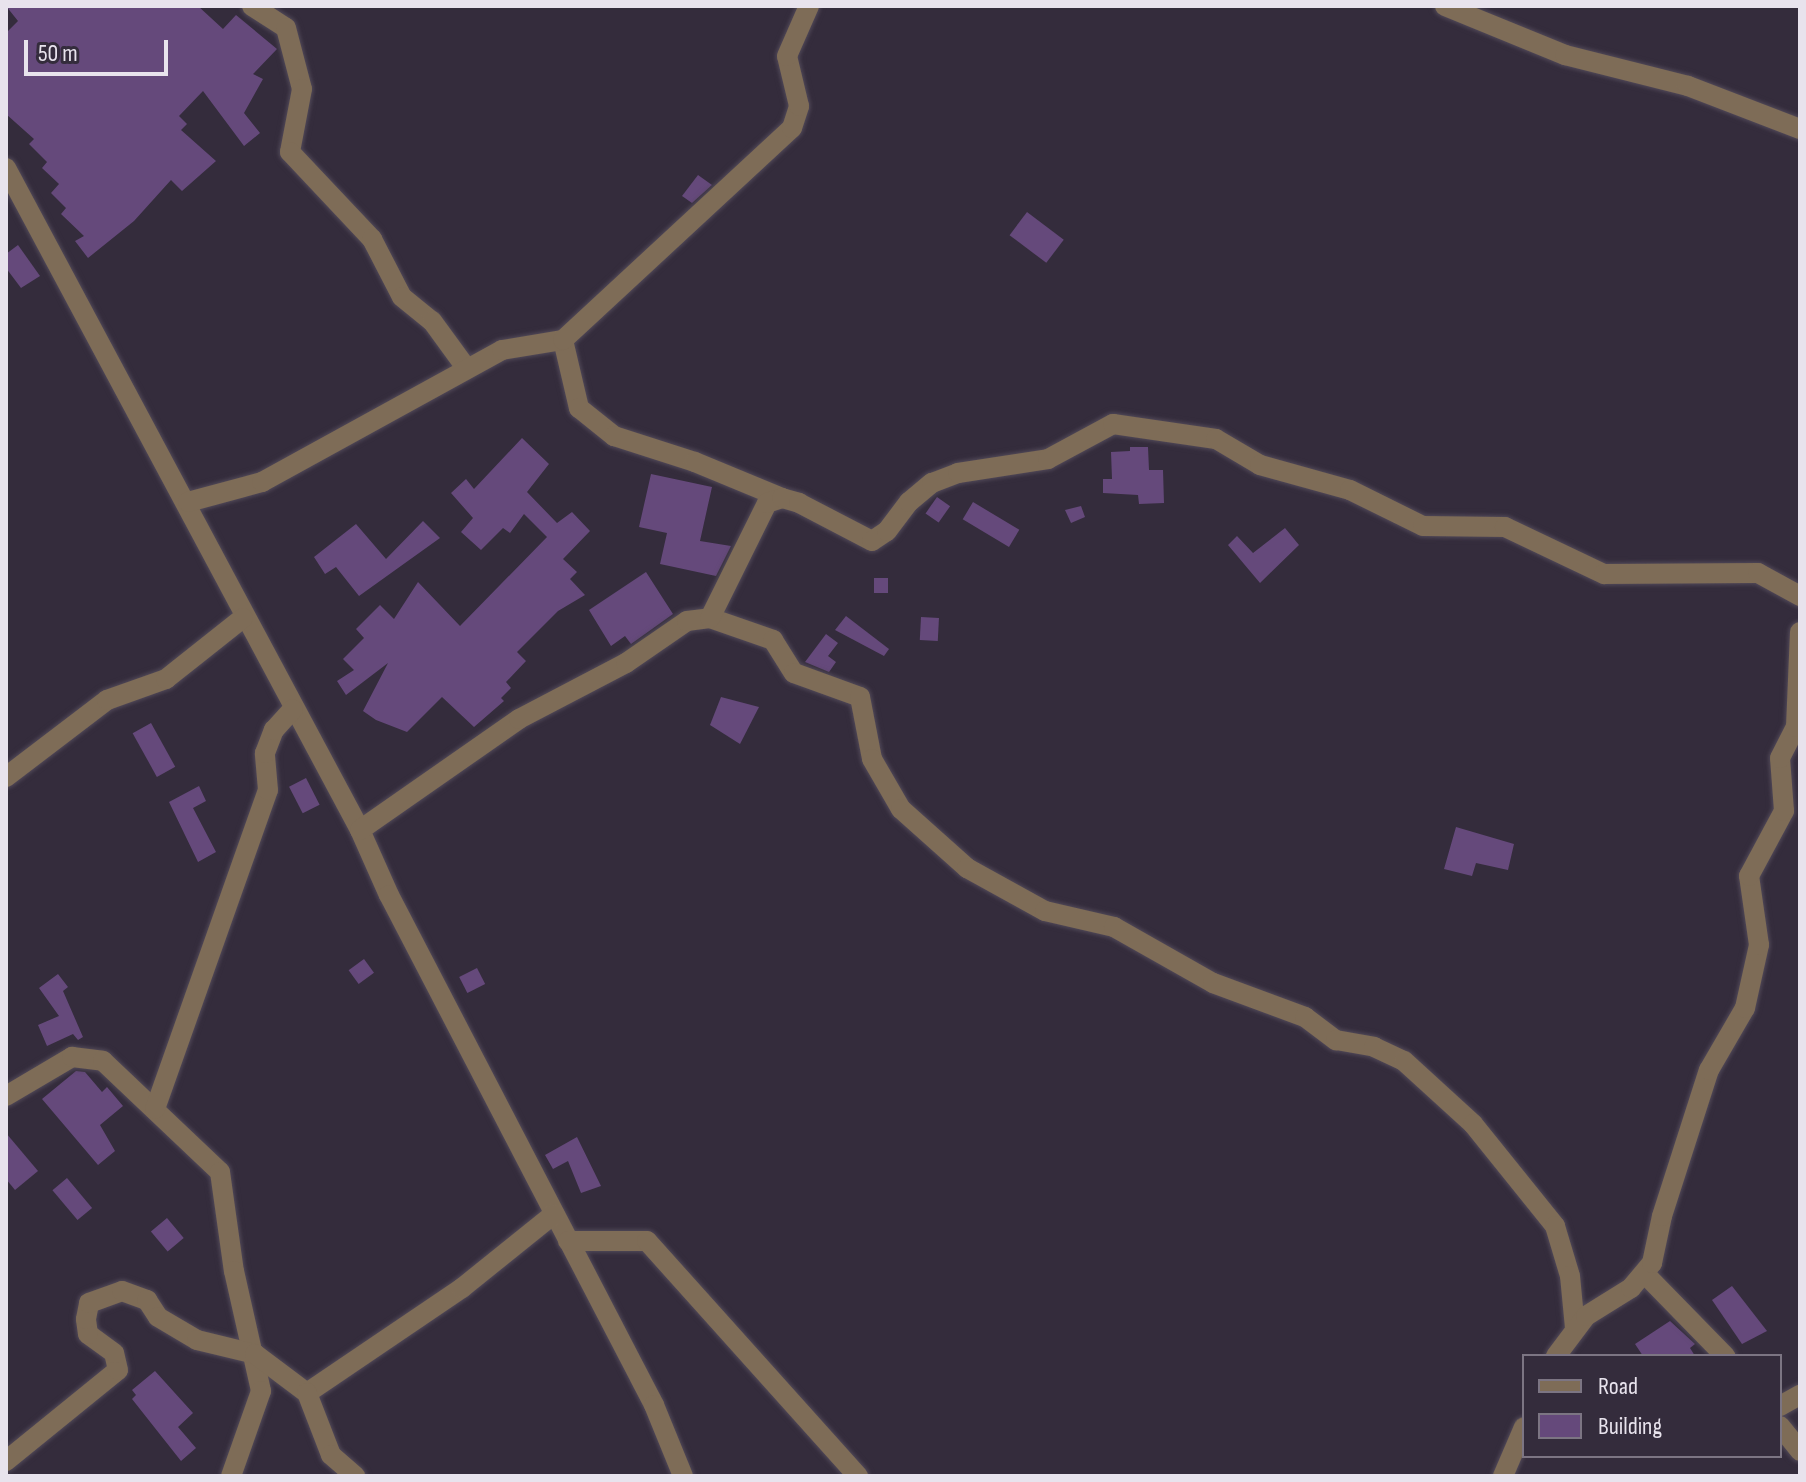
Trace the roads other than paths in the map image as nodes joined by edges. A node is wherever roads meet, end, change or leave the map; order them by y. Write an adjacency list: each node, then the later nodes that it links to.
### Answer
1 (252, 6): 7 (street)
2 (809, 6): 6 (street)
3 (1445, 6): 4 (street)
4 (1800, 129)
5 (6, 168): 9 (street)
6 (563, 340): 7 (street); 8 (street)
7 (467, 369): 9 (street)
8 (782, 498): 10 (street); 12 (street)
9 (188, 502): 11 (street)
10 (1800, 596)
11 (243, 618): 14 (street); 16 (street)
12 (710, 618): 17 (street); 23 (street)
13 (1800, 632): 15 (street)
14 (293, 709): 17 (street); 19 (street)
15 (1798, 727): 22 (street)
16 (6, 777)
17 (360, 830): 20 (street)
18 (6, 1096): 19 (street)
19 (155, 1109): 24 (street)
20 (554, 1214): 21 (street); 27 (street)
21 (568, 1241): 36 (street); 37 (street)
22 (1645, 1274): 23 (street); 26 (street)
23 (1575, 1328): 25 (street)
24 (255, 1354): 27 (street); 33 (street); 34 (street)
25 (1557, 1354)
26 (1723, 1354)
27 (307, 1393): 35 (street)
28 (1800, 1395): 29 (street)
29 (1782, 1405)
30 (1782, 1428): 32 (street)
31 (1522, 1432): 38 (street)
32 (1800, 1451)
33 (6, 1461)
34 (231, 1476)
35 (355, 1476)
36 (683, 1476)
37 (858, 1476)
38 (1503, 1476)

